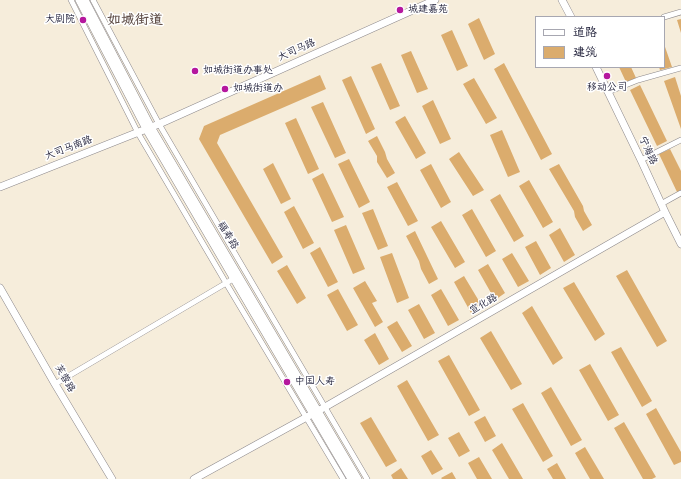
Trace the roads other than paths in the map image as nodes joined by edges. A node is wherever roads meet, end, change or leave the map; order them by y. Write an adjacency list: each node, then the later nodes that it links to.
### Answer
1 (71, 0): 15 (street)
2 (79, 0): 14 (street, 福寿路)
3 (85, 0): 14 (street, 福寿路)
4 (92, 0): 13 (street)
5 (435, 0): 13 (street, 大司马路)
6 (562, 0): 8 (street)
7 (681, 12): 9 (street)
8 (570, 16)
9 (665, 17)
10 (596, 68): 12 (street, 宁海路)
11 (681, 68): 12 (street)
12 (608, 92): 17 (street, 宁海路)
13 (159, 124): 14 (street, 大司马路); 27 (street)
14 (148, 128): 15 (street, 大司马南路); 23 (street, 福寿路); 27 (street, 福寿路)
15 (138, 133): 18 (street, 大司马南路); 24 (street)
16 (681, 140): 17 (street)
17 (640, 160): 20 (street, 宁海路)
18 (0, 187)
19 (681, 193): 20 (street)
20 (661, 204): 21 (street, 宁海路)
21 (665, 212): 22 (street, 宁海路); 27 (street, 宣化路)
22 (681, 244)
23 (233, 279): 24 (street); 27 (street, 福寿路)
24 (226, 283): 26 (street); 27 (street)
25 (0, 288): 26 (street, 芙蓉路)
26 (55, 384): 28 (street, 芙蓉路)
27 (315, 412): 29 (street, 宣化路); 30 (street); 31 (street, 福寿路); 32 (street, 福寿路); 33 (street)
28 (112, 479)
29 (194, 479)
30 (343, 479)
31 (351, 479)
32 (358, 479)
33 (367, 479)

